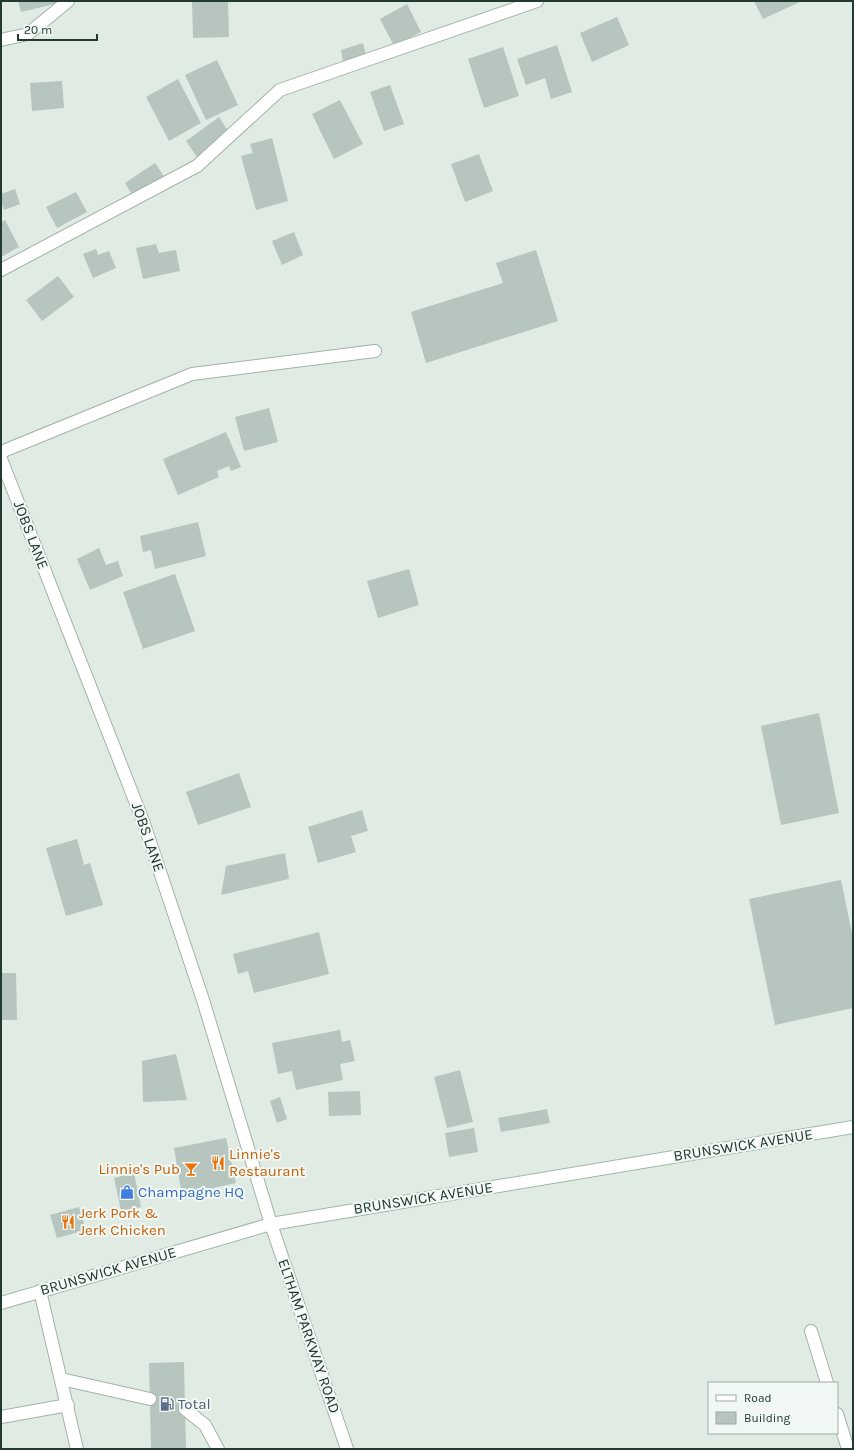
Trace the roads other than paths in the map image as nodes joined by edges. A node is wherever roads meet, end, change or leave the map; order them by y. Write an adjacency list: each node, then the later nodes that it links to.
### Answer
1 (68, 1): 3 (street)
2 (537, 1): 4 (street)
3 (1, 40)
4 (1, 270)
5 (375, 351): 6 (street)
6 (1, 452)
7 (1, 459): 9 (street, JOBS LANE)
8 (853, 1127): 9 (street, BRUNSWICK AVENUE)
9 (271, 1224): 10 (street, BRUNSWICK AVENUE); 22 (street, ELTHAM PARKWAY ROAD)
10 (40, 1291): 11 (street, BRUNSWICK AVENUE); 13 (street)
11 (1, 1303)
12 (812, 1332): 14 (street)
13 (61, 1379): 15 (street); 16 (street)
14 (827, 1382)
15 (150, 1398)
16 (68, 1405): 19 (street); 20 (street)
17 (185, 1409): 21 (street)
18 (838, 1417): 23 (street)
19 (1, 1418)
20 (77, 1449)
21 (218, 1449)
22 (347, 1449)
23 (848, 1449)

